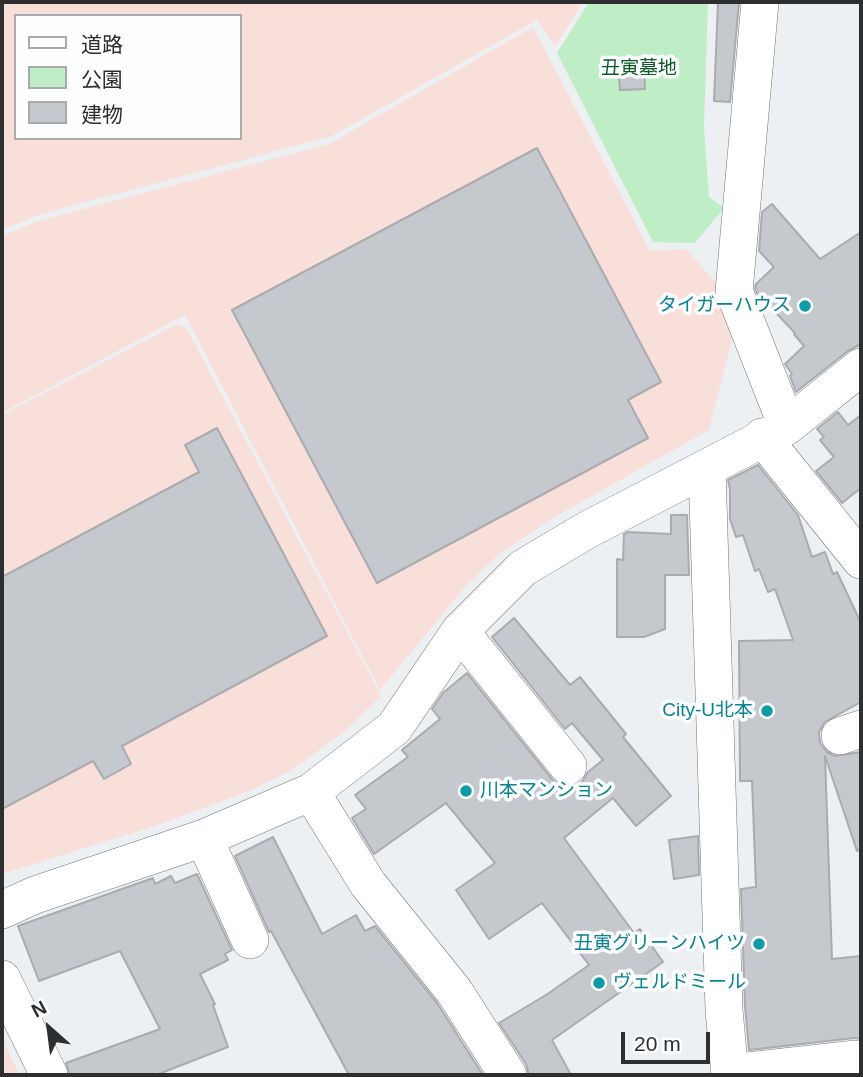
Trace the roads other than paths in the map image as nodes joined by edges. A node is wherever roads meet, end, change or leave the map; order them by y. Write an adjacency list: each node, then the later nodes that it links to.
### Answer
1 (760, 2): 3 (street)
2 (861, 367): 3 (street)
3 (775, 432): 4 (street); 5 (street)
4 (707, 469): 6 (street); 13 (street)
5 (861, 560)
6 (460, 631): 7 (street); 8 (street)
7 (568, 766)
8 (312, 792): 9 (street); 15 (street)
9 (204, 838): 10 (street); 11 (street)
10 (2, 910)
11 (250, 940)
12 (2, 979): 14 (street)
13 (730, 1074): 16 (street)
14 (49, 1075)
15 (508, 1075)
16 (857, 1075)

